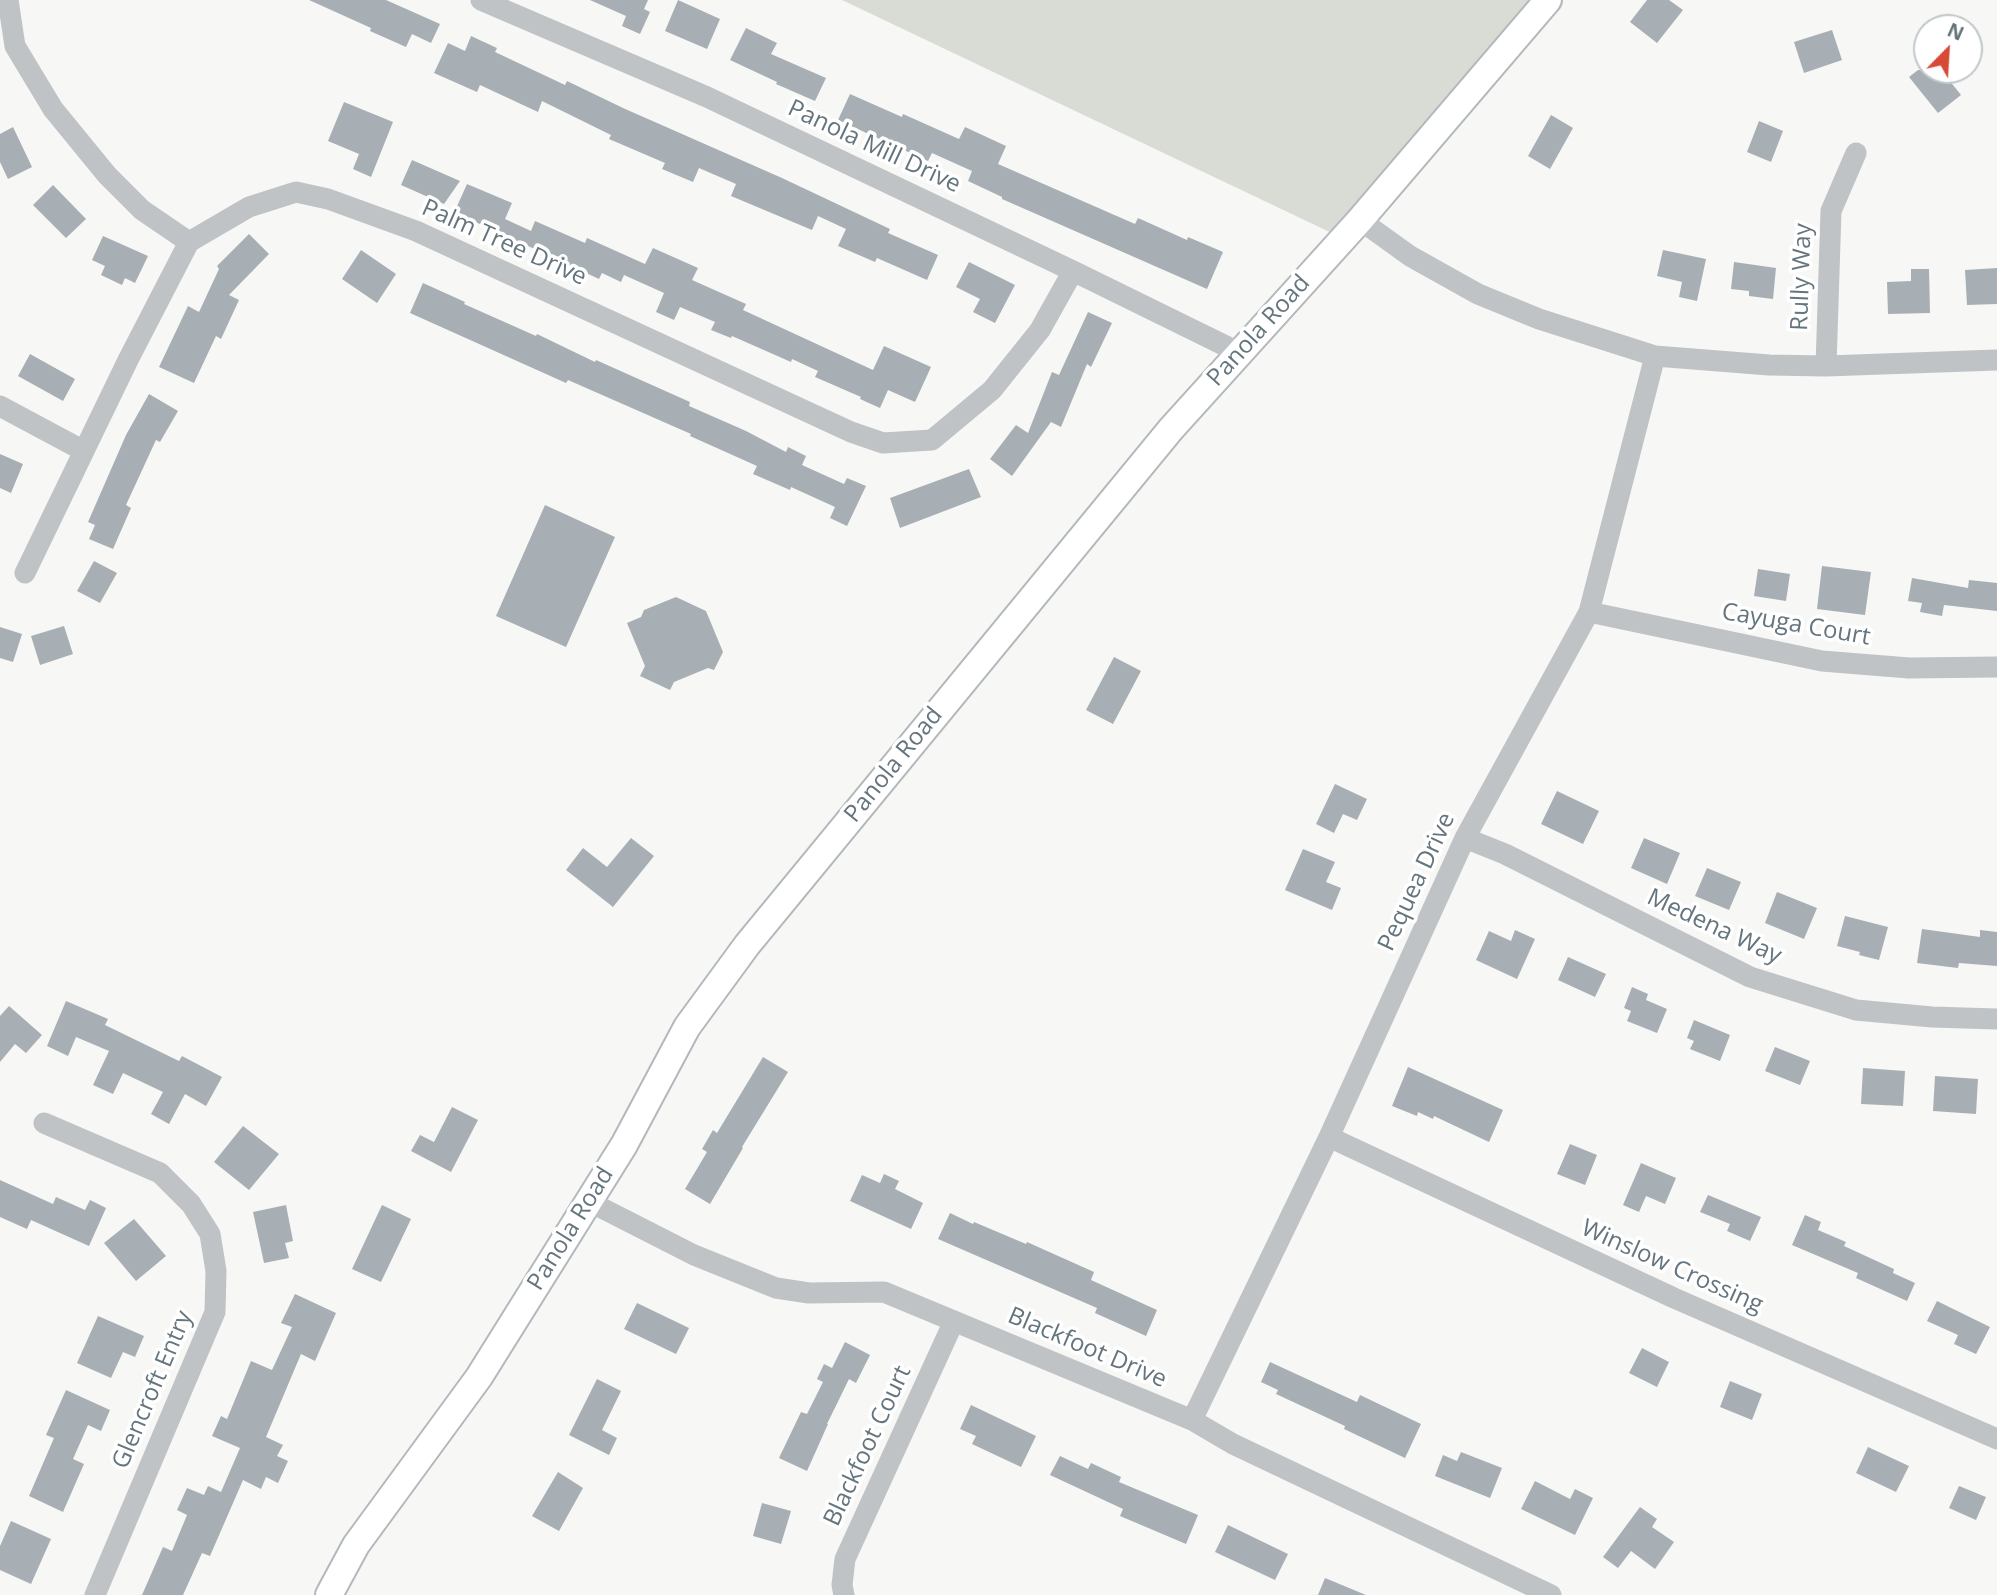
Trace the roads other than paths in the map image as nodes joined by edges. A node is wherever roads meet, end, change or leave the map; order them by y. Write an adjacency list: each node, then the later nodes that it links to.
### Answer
1 (8, 0): 6 (street)
2 (481, 0): 7 (street, Panola Mill Drive)
3 (1548, 0): 5 (main road, Panola Road)
4 (1856, 153): 11 (street, Rully Way)
5 (1360, 219): 8 (main road, Panola Road); 9 (street)
6 (189, 242): 7 (street, Palm Tree Drive); 13 (street)
7 (1073, 271): 8 (street, Panola Mill Drive)
8 (1240, 353): 21 (main road, Panola Road)
9 (1655, 356): 11 (street); 15 (street, Pequea Drive)
10 (1997, 360): 11 (street)
11 (1826, 366)
12 (0, 406): 13 (street)
13 (84, 451): 14 (street)
14 (25, 573)
15 (1589, 612): 16 (street, Cayuga Court); 17 (street, Pequea Drive)
16 (1997, 667)
17 (1465, 838): 18 (street, Medena Way); 20 (street, Pequea Drive)
18 (1997, 1018)
19 (44, 1123): 25 (street, Glencroft Entry)
20 (1329, 1137): 23 (street, Pequea Drive); 24 (street, Winslow Crossing)
21 (588, 1201): 22 (street, Blackfoot Drive); 26 (main road, Panola Road)
22 (954, 1321): 23 (street, Blackfoot Drive); 27 (street, Blackfoot Court)
23 (1192, 1420): 28 (street, Blackfoot Drive)
24 (1997, 1439)
25 (95, 1595)
26 (329, 1595)
27 (844, 1595)
28 (1551, 1595)

